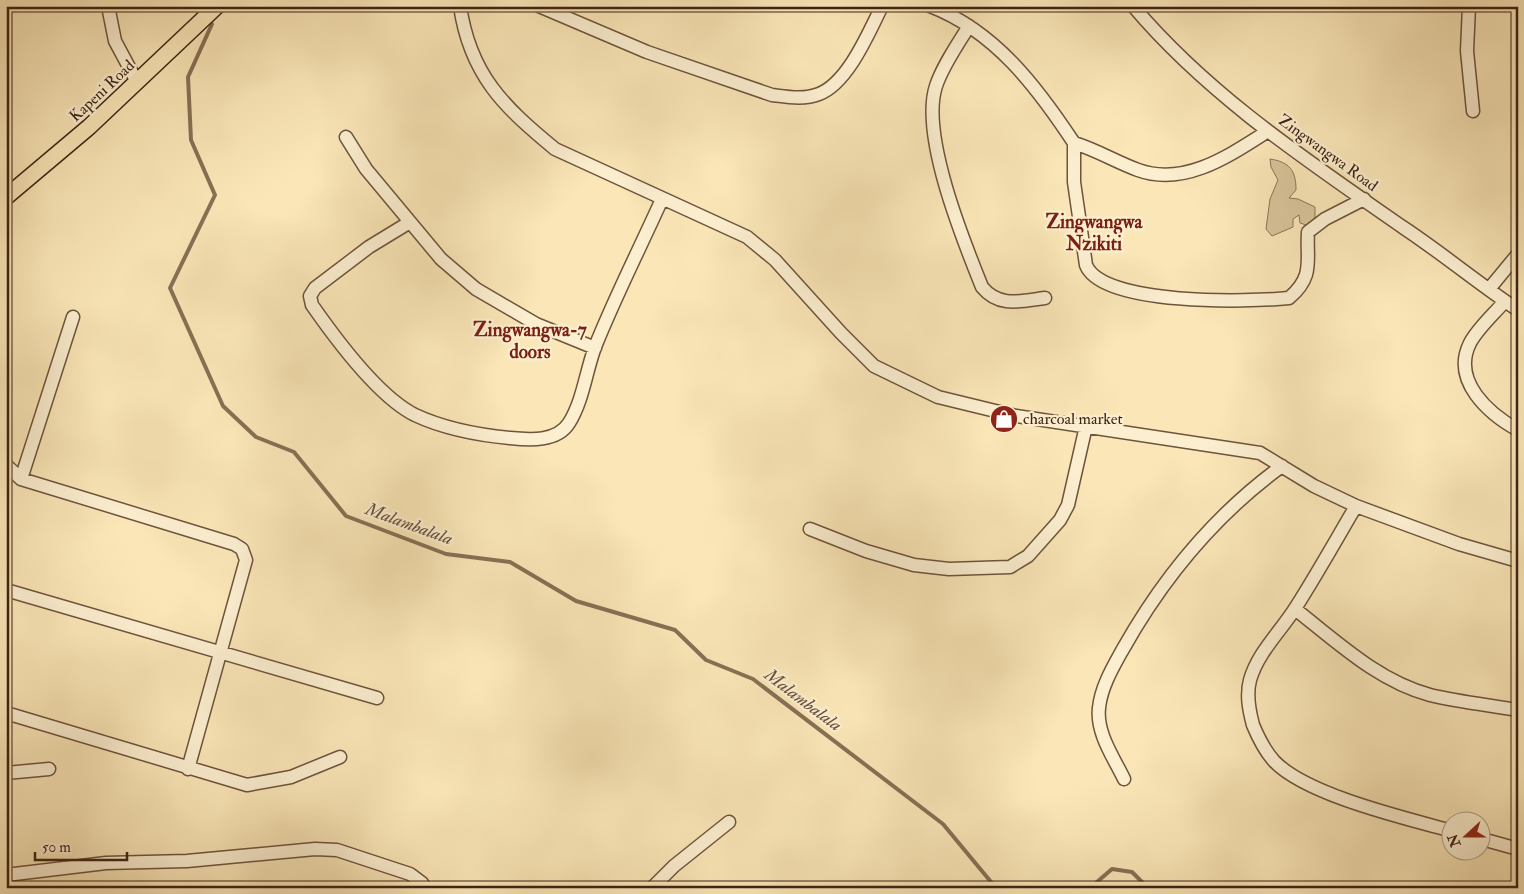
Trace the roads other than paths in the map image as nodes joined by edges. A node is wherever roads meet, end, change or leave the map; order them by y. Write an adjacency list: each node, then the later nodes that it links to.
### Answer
1 (108, 6): 10 (street)
2 (460, 6): 16 (street)
3 (539, 6): 4 (street)
4 (882, 6)
5 (930, 6): 9 (street)
6 (1133, 6): 12 (street, Zingwangwa Road)
7 (1469, 6): 11 (street)
8 (212, 11): 10 (main road, Kapeni Road)
9 (969, 26): 14 (street); 21 (street)
10 (137, 82): 15 (main road, Kapeni Road)
11 (1474, 111)
12 (1268, 130): 14 (street); 17 (street, Zingwangwa Road)
13 (346, 137): 18 (street)
14 (1074, 143): 17 (street)
15 (6, 197)
16 (662, 199): 25 (street); 26 (street)
17 (1364, 199): 20 (street, Zingwangwa Road)
18 (410, 222): 25 (street); 25 (street)
19 (1518, 254): 20 (street)
20 (1489, 289): 22 (street, Zingwangwa Road)
21 (1045, 298)
22 (1505, 301): 23 (street, Zingwangwa Road); 27 (street)
23 (1518, 310)
24 (73, 317): 30 (street)
25 (595, 348)
26 (1086, 426): 28 (street); 32 (street)
27 (1518, 430)
28 (1282, 466): 31 (street); 44 (street)
29 (7, 467): 30 (street)
30 (21, 479): 36 (street)
31 (1356, 506): 33 (street); 35 (street)
32 (810, 529)
33 (1518, 561)
34 (6, 590): 36 (street)
35 (1295, 609): 38 (street); 46 (street)
36 (219, 653): 37 (street); 42 (street)
37 (377, 698)
38 (1518, 710)
39 (6, 713): 42 (street)
40 (340, 757): 42 (street)
41 (48, 769): 43 (street)
42 (188, 769)
43 (6, 773)
44 (1124, 779)
45 (729, 822): 51 (street)
46 (1442, 828)
47 (1492, 842): 48 (street)
48 (1518, 849)
49 (6, 875): 50 (street)
50 (425, 888)
51 (652, 888)

